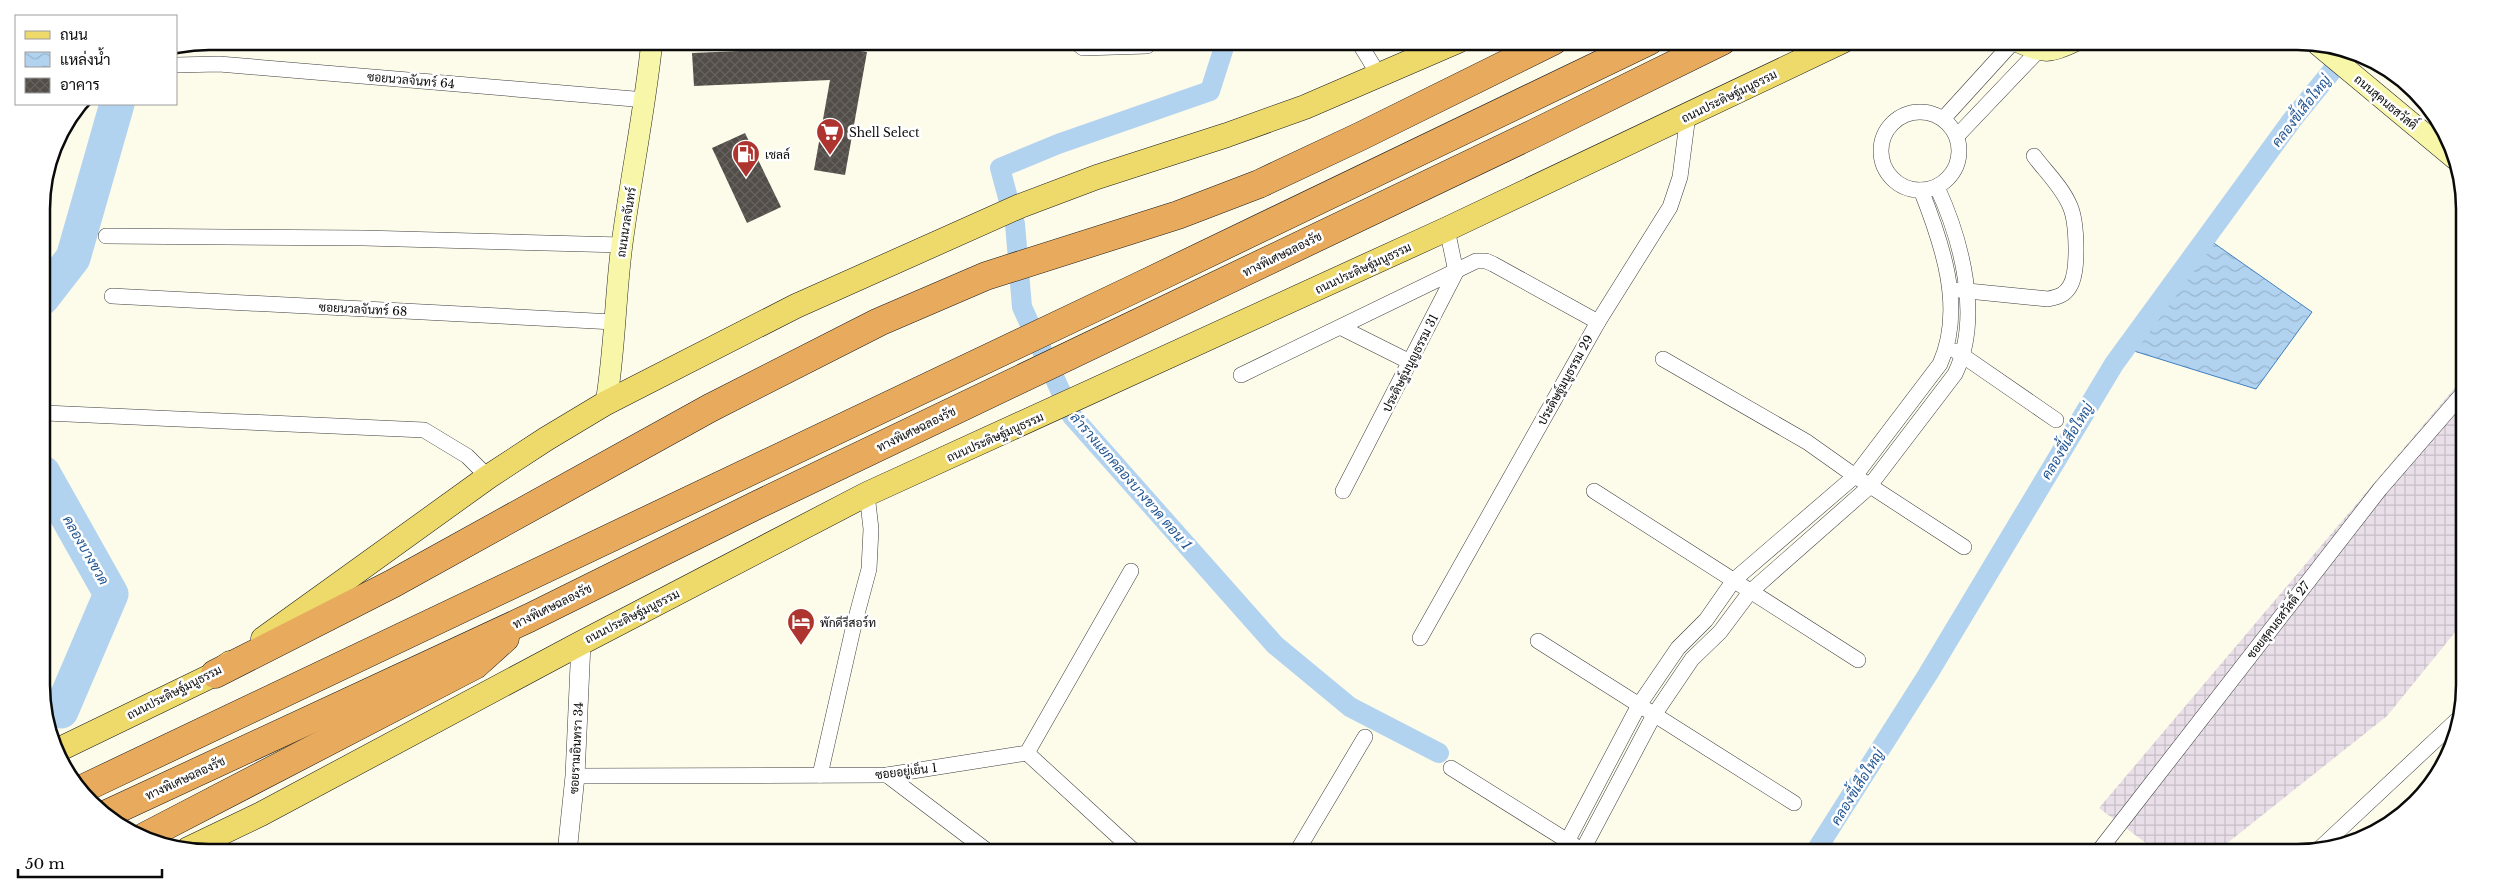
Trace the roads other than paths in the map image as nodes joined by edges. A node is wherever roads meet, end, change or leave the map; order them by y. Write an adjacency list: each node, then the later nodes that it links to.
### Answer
1 (651, 50): 14 (main road, ถนนนวลจันทร์)
2 (1364, 50): 13 (street)
3 (1438, 50): 13 (main road, ถนนประดิษฐ์มนูธรรม)
4 (1535, 50): 56 (highway)
5 (1630, 50): 67 (highway)
6 (1704, 50): 51 (highway, ทางพิเศษฉลองรัช)
7 (1823, 50): 15 (main road, ถนนประดิษฐ์มนูธรรม)
8 (2007, 50): 16 (street)
9 (2054, 50): 10 (main road)
10 (2038, 51): 17 (street)
11 (2333, 57): 18 (main road, ถนนสุคนธสวัสดิ์)
12 (178, 65): 14 (street, ซอยนวลจันทร์ 64)
13 (1380, 77): 38 (main road, ถนนประดิษฐ์มนูธรรม)
14 (646, 100): 24 (main road, ถนนนวลจันทร์)
15 (1688, 115): 22 (main road, ถนนประดิษฐ์มนูธรรม); 30 (street, ประดิษฐ์มนูธรรม 29)
16 (1943, 119): 17 (street); 21 (street)
17 (1957, 136): 20 (street)
18 (2445, 151)
19 (2034, 156): 27 (street)
20 (1937, 187): 21 (street); 27 (street)
21 (1920, 190): 26 (street)
22 (1447, 229): 25 (street); 46 (main road, ถนนประดิษฐ์มนูธรรม)
23 (106, 236): 24 (street)
24 (622, 244): 29 (main road, ถนนนวลจันทร์)
25 (1456, 272): 30 (street); 31 (street); 35 (street, ประดิษฐ์มนูญธรรม 31)
26 (1949, 289): 27 (street); 32 (street)
27 (1966, 291): 33 (street)
28 (112, 296): 29 (street, ซอยนวลจันทร์ 68)
29 (614, 322): 38 (main road, ถนนนวลจันทร์)
30 (1598, 322): 52 (street, ประดิษฐ์มนูธรรม 29)
31 (1342, 328): 35 (street); 36 (street)
32 (1948, 346): 33 (street); 41 (street)
33 (1963, 356): 40 (street); 43 (street)
34 (1663, 358): 41 (street)
35 (1410, 362): 44 (street, ประดิษฐ์มนูญธรรม 31)
36 (1241, 375)
37 (2456, 401): 80 (street, ซอยสุคนธสวัสดิ์ 27)
38 (606, 403): 42 (main road, ถนนประดิษฐ์มนูธรรม)
39 (50, 413): 42 (street)
40 (2056, 420)
41 (1855, 476): 43 (street); 49 (street)
42 (488, 477): 56 (main road, ถนนประดิษฐ์มนูธรรม)
43 (1870, 486): 47 (street); 50 (street)
44 (1343, 491)
45 (1594, 491): 49 (street)
46 (867, 494): 54 (main road, ถนนประดิษฐ์มนูธรรม); 64 (street)
47 (1964, 547)
48 (1131, 571): 62 (street)
49 (1734, 580): 50 (street); 57 (street)
50 (1750, 592): 55 (street); 58 (street)
51 (529, 618): 69 (highway, ทางพิเศษฉลองรัช); 70 (highway)
52 (1420, 638)
53 (1538, 641): 57 (street)
54 (581, 643): 66 (street, ซอยรามอินทรา 34); 72 (main road, ถนนประดิษฐ์มนูธรรม)
55 (1858, 660)
56 (216, 674): 61 (main road, ถนนประดิษฐ์มนูธรรม)
57 (1639, 705): 58 (street); 78 (street)
58 (1654, 715): 68 (street); 79 (street)
59 (2451, 726): 71 (street)
60 (1365, 737): 76 (street)
61 (63, 747)
62 (1027, 753): 65 (street, ซอยอยู่เย็น 1); 75 (street)
63 (1452, 768): 77 (street)
64 (820, 775): 65 (street, ซอยอยู่เย็น 1); 66 (street, ซอยอยู่เย็น 1)
65 (887, 775): 74 (street)
66 (575, 776): 73 (street, ซอยรามอินทรา 34)
67 (87, 787)
68 (1794, 803)
69 (113, 811)
70 (151, 833)
71 (2326, 841)
72 (198, 844)
73 (568, 844)
74 (978, 844)
75 (1126, 844)
76 (1301, 844)
77 (1560, 844)
78 (1566, 844)
79 (1587, 844)
80 (2104, 844)

